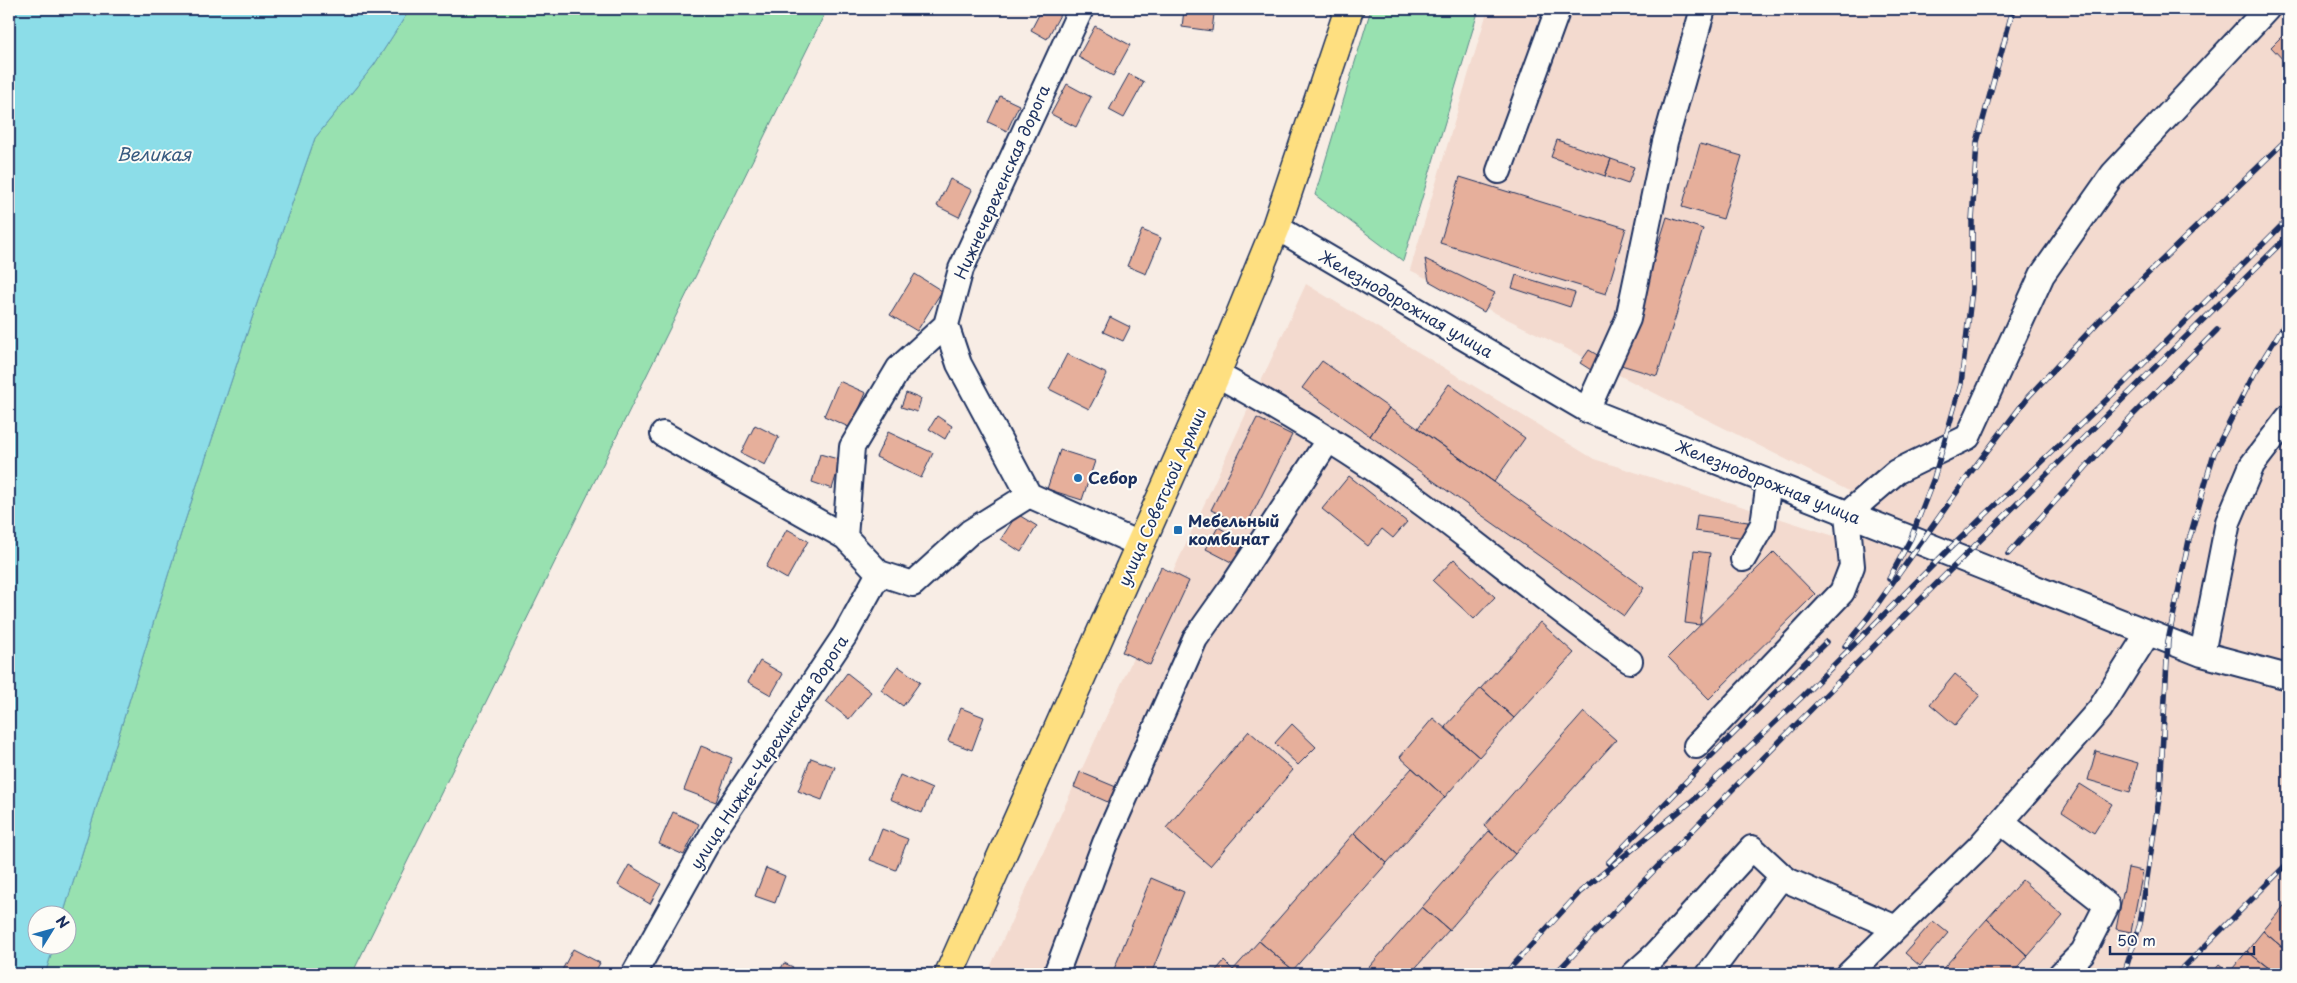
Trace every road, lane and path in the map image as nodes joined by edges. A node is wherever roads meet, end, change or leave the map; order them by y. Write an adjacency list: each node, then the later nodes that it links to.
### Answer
1 (1081, 9): 8 (street, Нижнечерехенская дорога)
2 (1349, 9): 7 (main road, улица Советской Армии)
3 (1558, 9): 6 (street)
4 (1703, 9): 10 (street)
5 (2267, 9): 16 (street)
6 (1499, 172)
7 (1276, 227): 9 (main road, улица Советской Армии); 10 (street, Железнодорожная улица)
8 (946, 325): 15 (street); 17 (street)
9 (1216, 374): 13 (street); 18 (main road, улица Советской Армии)
10 (1587, 410): 14 (street, Железнодорожная улица)
11 (2288, 418): 22 (street)
12 (663, 434): 17 (street)
13 (1329, 439): 23 (street); 31 (street)
14 (1769, 482): 16 (street, Железнодорожная улица); 19 (street)
15 (1029, 494): 18 (street); 20 (street)
16 (1847, 514): 21 (street, Железнодорожная улица); 25 (street)
17 (845, 537): 20 (street)
18 (1141, 545): 30 (main road, улица Советской Армии)
19 (1743, 559)
20 (879, 573): 29 (street, улица Нижне-Черехинская дорога)
21 (2148, 633): 22 (street, Железнодорожная улица); 26 (street)
22 (2202, 654): 24 (street, Железнодорожная улица)
23 (1630, 661)
24 (2288, 677)
25 (1696, 746)
26 (2001, 822): 28 (street); 35 (street)
27 (1782, 876): 28 (street); 32 (street); 33 (street)
28 (1896, 928): 34 (street)
29 (634, 974)
30 (949, 974)
31 (1056, 974)
32 (1634, 974)
33 (1709, 974)
34 (1849, 974)
35 (2061, 974)

